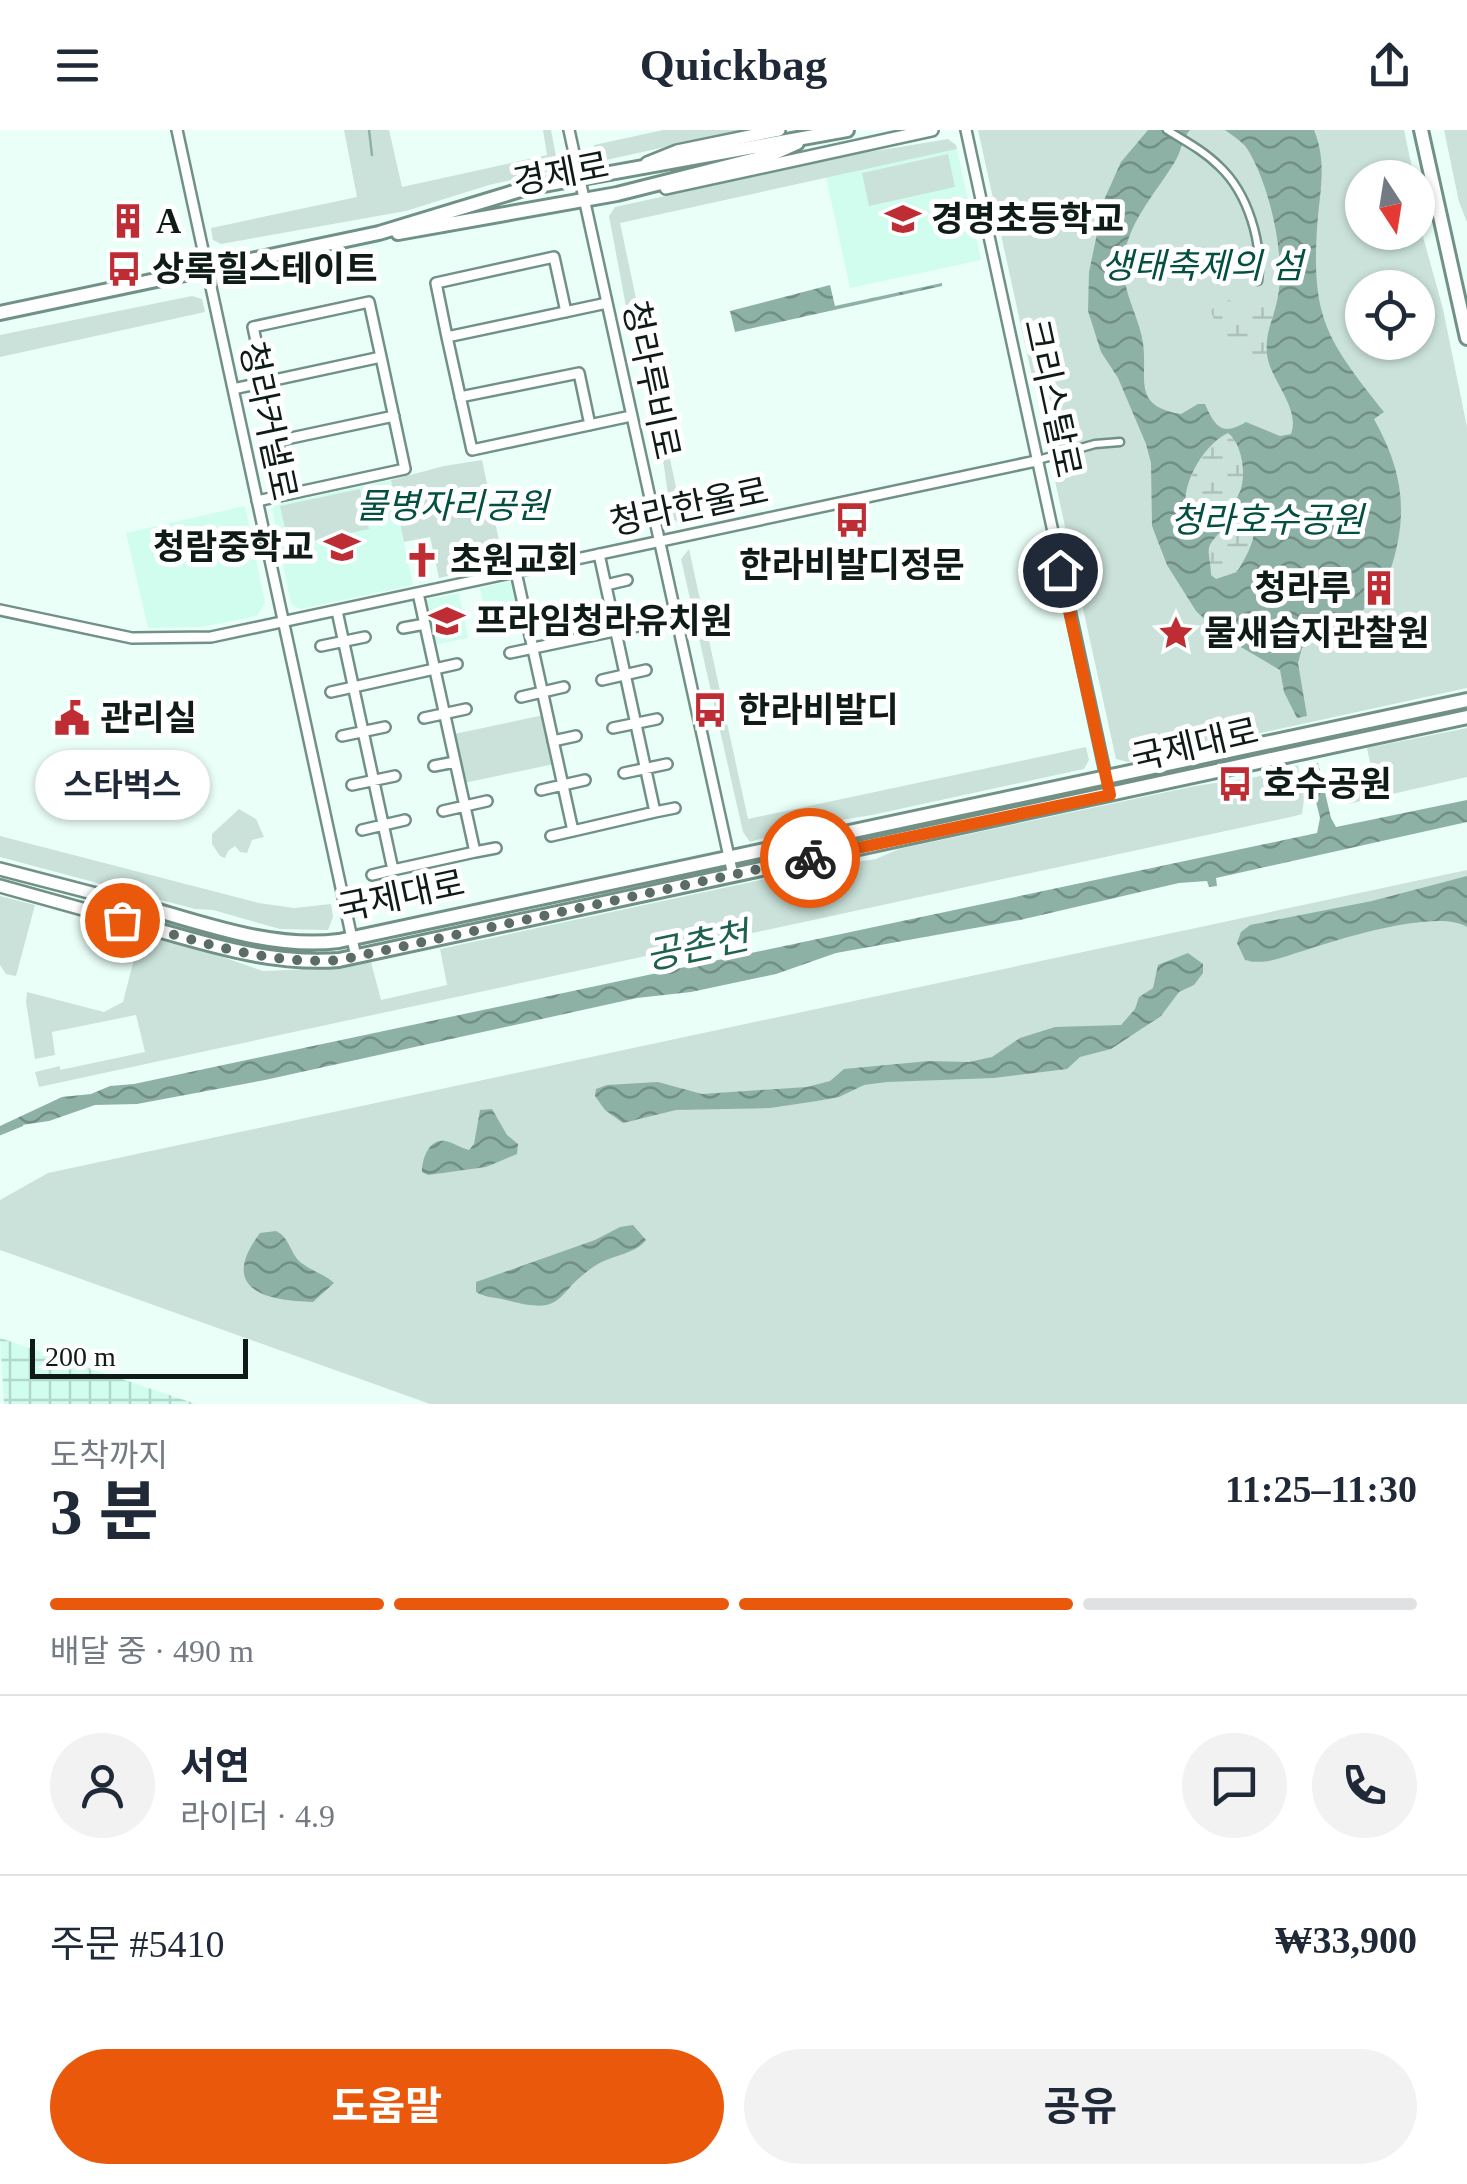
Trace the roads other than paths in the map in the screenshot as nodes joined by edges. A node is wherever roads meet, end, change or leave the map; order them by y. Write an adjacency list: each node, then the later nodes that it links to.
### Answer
1 (176, 130): 15 (street, 청라커낼로)
2 (569, 130): 11 (street, 청라루비로)
3 (778, 130): 10 (street)
4 (847, 130): 9 (main road, 경제로)
5 (932, 130): 12 (street)
6 (966, 130): 30 (street, 크리스탈로)
7 (1168, 130): 16 (street)
8 (1421, 130): 21 (main road)
9 (808, 139): 10 (main road, 경제로); 12 (main road, 경제로)
10 (630, 170): 11 (main road, 경제로)
11 (579, 179): 13 (street, 청라루비로); 14 (main road, 경제로)
12 (617, 194): 13 (main road, 경제로)
13 (584, 200): 14 (main road, 경제로); 17 (street, 청라루비로)
14 (379, 233): 15 (main road, 경제로)
15 (207, 269): 19 (main road, 경제로); 24 (street, 청라커낼로)
16 (1258, 281)
17 (607, 303): 18 (street); 27 (street, 청라루비로)
18 (566, 312): 20 (street); 20 (street)
19 (0, 313)
20 (448, 336): 25 (street)
21 (1467, 338)
22 (381, 357): 23 (street); 23 (street); 26 (street)
23 (265, 382): 24 (street)
24 (233, 389): 32 (street, 청라커낼로)
25 (460, 397): 28 (street); 28 (street)
26 (394, 416): 31 (street); 31 (street)
27 (631, 416): 28 (street); 33 (street, 청라루비로)
28 (590, 425)
29 (1120, 442): 30 (street)
30 (1036, 461): 33 (street, 청라한울로); 80 (street, 크리스탈로)
31 (289, 494): 32 (street)
32 (257, 501): 41 (street, 청라커낼로)
33 (658, 542): 34 (street, 청라한울로); 99 (street, 청라루비로)
34 (600, 554): 35 (street, 청라한울로); 37 (street)
35 (516, 572): 38 (street, 청라한울로); 49 (street)
36 (627, 580): 37 (street)
37 (606, 585): 45 (street)
38 (418, 594): 40 (street, 청라한울로); 42 (street)
39 (0, 610): 41 (street, 청라한울로)
40 (337, 611): 41 (street, 청라한울로); 47 (street)
41 (284, 622): 107 (street, 청라커낼로)
42 (425, 624): 44 (street); 52 (street)
43 (638, 626): 45 (street)
44 (403, 628)
45 (616, 630): 49 (street); 54 (street)
46 (365, 637): 47 (street)
47 (344, 641): 48 (street); 56 (street)
48 (321, 646)
49 (533, 648): 50 (street); 59 (street)
50 (510, 653)
51 (457, 664): 52 (street)
52 (435, 669): 56 (street); 63 (street)
53 (646, 670): 54 (street)
54 (625, 675): 55 (street); 67 (street)
55 (602, 680)
56 (353, 687): 58 (street); 70 (street)
57 (564, 688): 59 (street)
58 (331, 692)
59 (542, 692): 60 (street); 73 (street)
60 (521, 696)
61 (1467, 700): 80 (main road, 국제대로)
62 (466, 709): 63 (street)
63 (444, 714): 65 (street); 74 (street)
64 (1467, 717): 86 (main road, 국제대로)
65 (424, 718)
66 (657, 719): 67 (street)
67 (636, 724): 69 (street); 77 (street)
68 (385, 727): 70 (street)
69 (613, 728)
70 (363, 732): 71 (street); 81 (street)
71 (342, 736)
72 (576, 736): 73 (street)
73 (553, 741): 84 (street)
74 (455, 762): 76 (street); 88 (street)
75 (667, 764): 77 (street)
76 (434, 766)
77 (645, 768): 78 (street); 91 (street)
78 (624, 773)
79 (395, 776): 81 (street)
80 (1106, 776): 86 (street, 크리스탈로); 99 (main road, 국제대로)
81 (374, 780): 83 (street); 93 (street)
82 (585, 780): 84 (street)
83 (352, 785)
84 (563, 785): 85 (street); 95 (street)
85 (541, 790)
86 (1110, 795): 103 (main road, 국제대로)
87 (487, 801): 88 (street)
88 (465, 806): 90 (street); 98 (street)
89 (675, 808): 91 (street)
90 (444, 811)
91 (654, 812): 95 (street)
92 (405, 820): 93 (street)
93 (384, 825): 94 (street); 101 (street)
94 (362, 830)
95 (572, 830): 96 (street)
96 (551, 836)
97 (496, 848): 98 (street)
98 (474, 852): 101 (street)
99 (728, 857): 103 (street, 청라루비로); 107 (main road, 국제대로)
100 (0, 870): 105 (street, 국제대로)
101 (393, 870): 102 (street)
102 (372, 875)
103 (733, 875): 108 (main road, 국제대로)
104 (0, 886): 106 (street, 국제대로)
105 (127, 902): 107 (main road, 국제대로)
106 (122, 920): 108 (main road, 국제대로)
107 (352, 938): 108 (street, 청라커낼로)
108 (356, 957)

